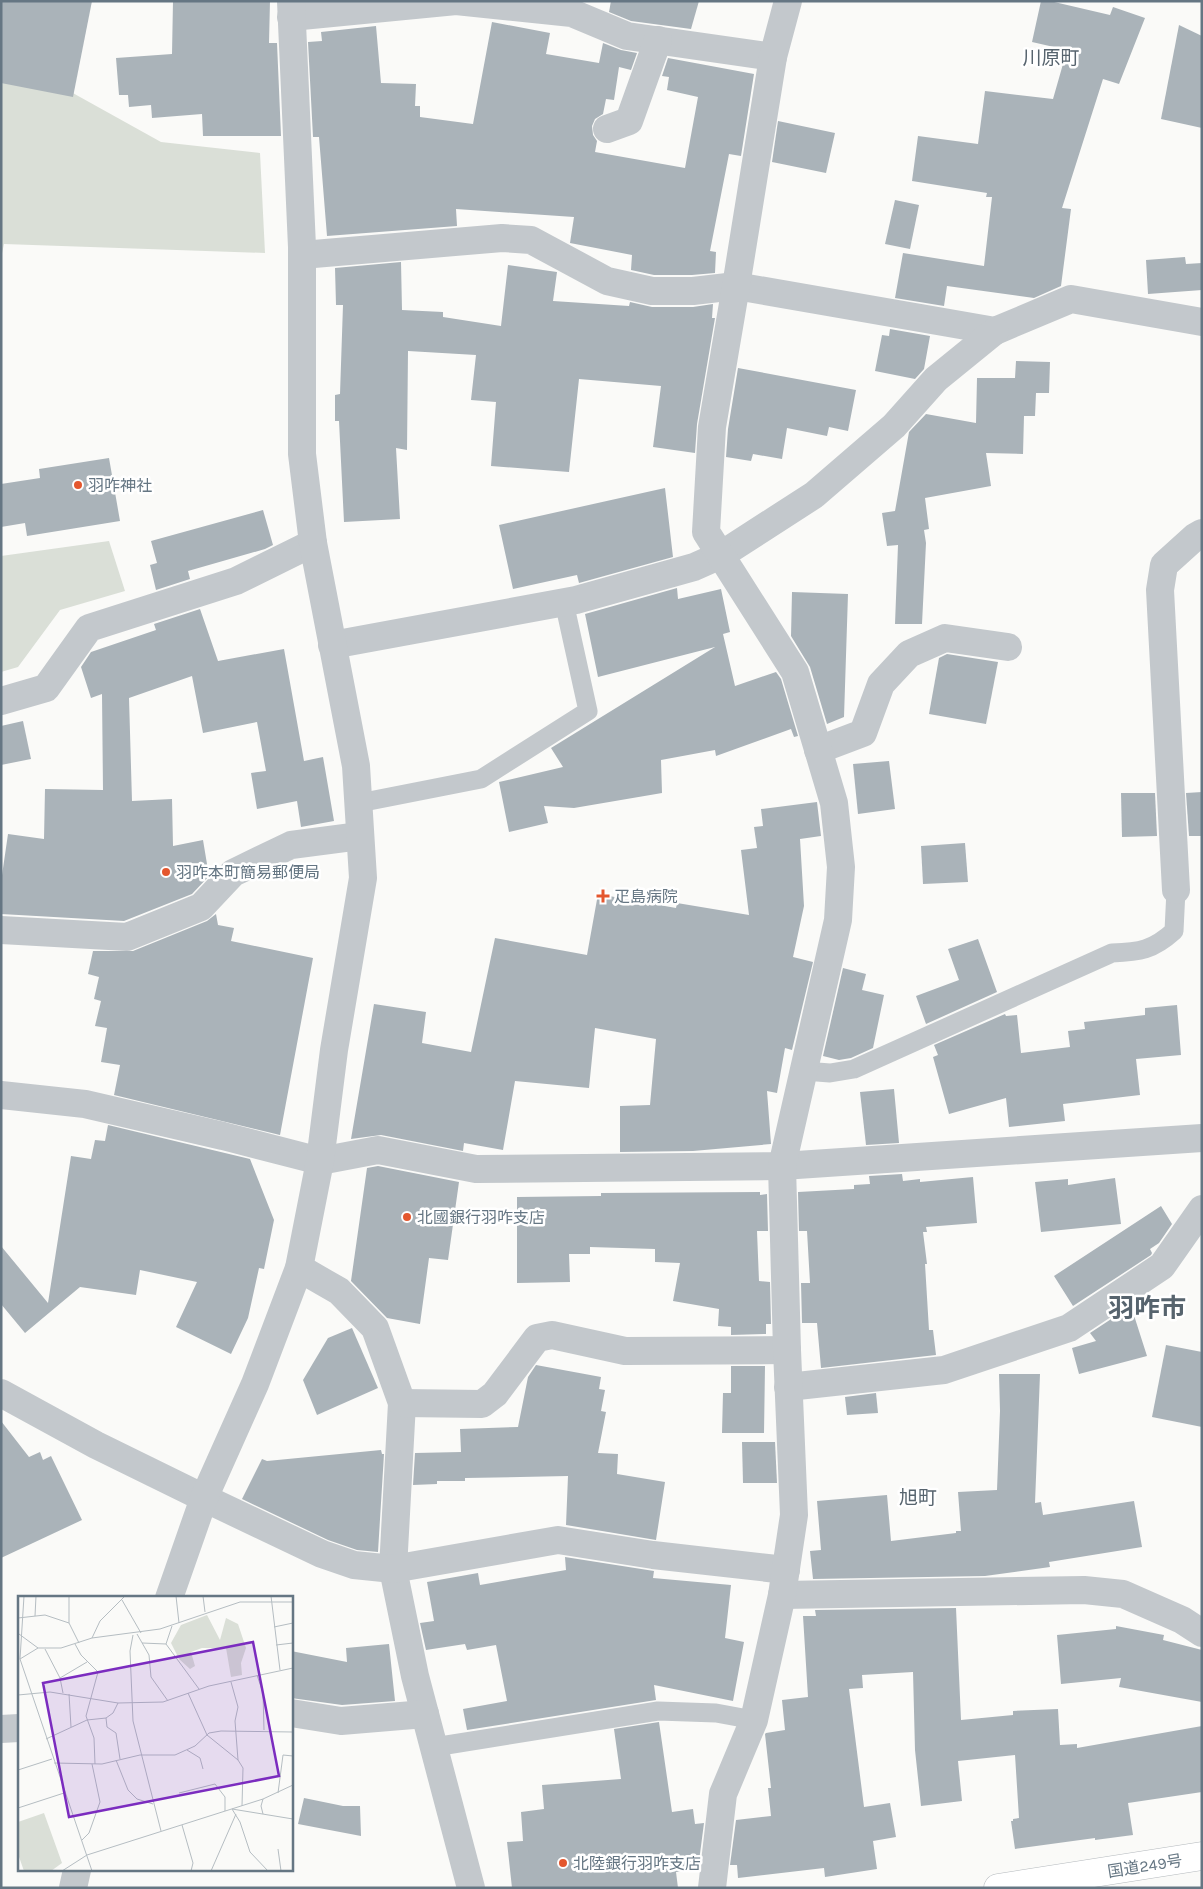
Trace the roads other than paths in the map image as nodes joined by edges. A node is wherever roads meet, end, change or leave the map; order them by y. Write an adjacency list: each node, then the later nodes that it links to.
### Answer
1 (788, 1): 4 (street)
2 (291, 9): 3 (street); 6 (street)
3 (658, 40): 4 (street); 5 (street)
4 (773, 57): 7 (street)
5 (607, 129)
6 (302, 255): 7 (street); 11 (street)
7 (736, 286): 9 (street); 12 (street)
8 (1202, 322): 9 (street)
9 (995, 331): 12 (street)
10 (1202, 533): 20 (street)
11 (313, 544): 14 (street); 16 (street)
12 (721, 555): 13 (street); 17 (street)
13 (564, 602): 14 (street); 18 (lane)
14 (332, 645): 18 (street)
15 (1008, 647): 17 (street)
16 (1, 701)
17 (818, 750): 22 (street)
18 (358, 803): 19 (street)
19 (360, 836): 21 (street); 25 (street)
20 (1176, 890): 22 (lane)
21 (1, 930)
22 (804, 1071): 26 (street)
23 (1, 1095): 25 (street)
24 (1202, 1138): 26 (street)
25 (320, 1161): 26 (street); 28 (street)
26 (782, 1166): 29 (street)
27 (1202, 1209): 30 (street)
28 (299, 1268): 32 (street); 33 (street)
29 (787, 1350): 30 (street); 32 (street)
30 (788, 1387): 35 (street)
31 (1, 1393): 33 (street)
32 (402, 1403): 34 (street)
33 (204, 1498): 34 (street); 36 (street)
34 (393, 1569): 35 (street); 39 (street)
35 (784, 1583): 37 (street); 40 (street)
36 (170, 1596)
37 (1202, 1633)
38 (292, 1713): 39 (street)
39 (425, 1714): 43 (street)
40 (754, 1720): 43 (lane); 48 (street)
41 (1, 1728): 42 (street)
42 (18, 1728)
43 (434, 1747): 47 (street)
44 (1202, 1856): 49 (highway, 国道249号)
45 (77, 1872): 46 (street)
46 (73, 1888)
47 (471, 1888)
48 (712, 1888)
49 (998, 1888)

